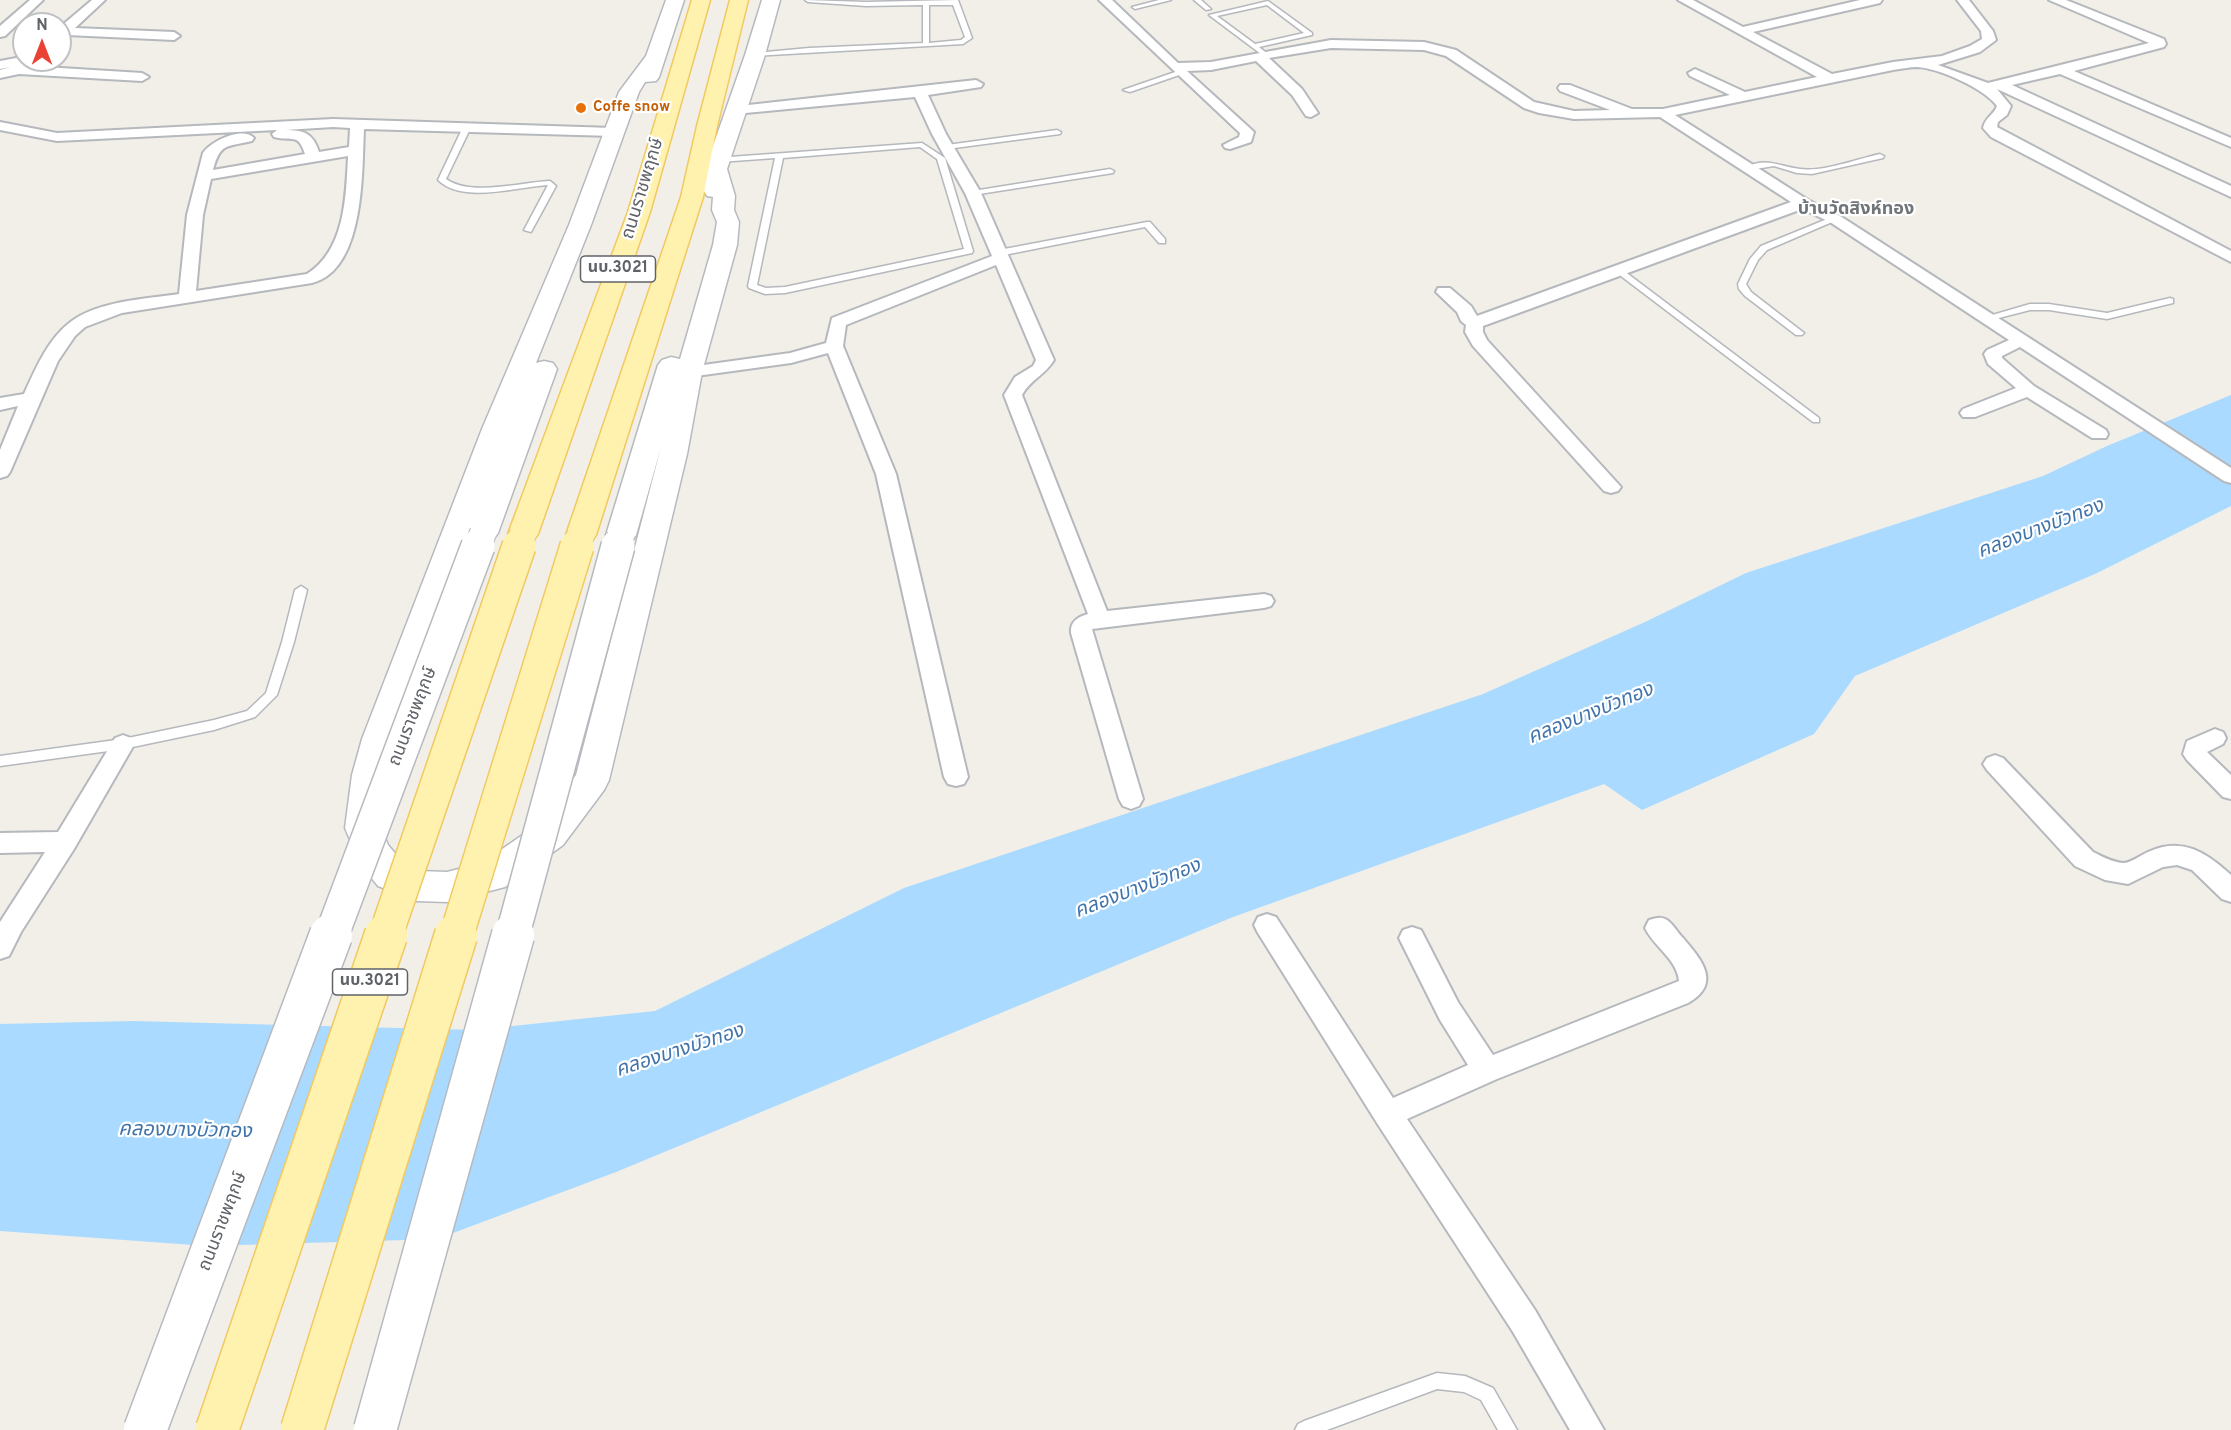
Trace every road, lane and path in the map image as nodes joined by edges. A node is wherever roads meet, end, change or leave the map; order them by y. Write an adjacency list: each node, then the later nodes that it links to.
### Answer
1 (37, 0): 23 (street)
2 (99, 0): 21 (street)
3 (675, 0): 29 (main road, ถนนราชพฤกษ์ / นบ.3021)
4 (701, 0): 111 (main road, ถนนราชพฤกษ์ / นบ.3021, bridge)
5 (740, 0): 112 (main road, นบ.3021, bridge)
6 (771, 0): 28 (main road)
7 (808, 0): 16 (lane)
8 (1105, 0): 32 (street)
9 (1168, 0): 19 (lane)
10 (1197, 0): 20 (lane)
11 (1684, 0): 22 (street)
12 (1876, 0): 22 (street)
13 (1963, 0): 30 (street)
14 (2055, 0): 33 (street)
15 (955, 1): 18 (lane); 26 (lane)
16 (866, 2): 17 (lane)
17 (909, 2): 18 (lane)
18 (926, 3): 26 (lane)
19 (1135, 7)
20 (1208, 9)
21 (72, 24)
22 (1742, 31): 36 (street)
23 (0, 33)
24 (72, 33): 25 (street)
25 (174, 36)
26 (926, 45): 28 (lane)
27 (1259, 52): 27 (lane); 32 (street); 44 (street); 46 (street)
28 (755, 55): 43 (main road)
29 (656, 57): 50 (main road); 110 (main road, ถนนราชพฤกษ์ / นบ.3021, bridge)
30 (1923, 64): 36 (street); 38 (street)
31 (72, 69): 35 (street)
32 (1178, 70): 40 (lane); 53 (street)
33 (2061, 70): 38 (street); 52 (street)
34 (1695, 73): 42 (street)
35 (142, 77)
36 (1832, 80): 42 (street)
37 (976, 84): 41 (street)
38 (1993, 85): 63 (street); 70 (street)
39 (1565, 88): 46 (street)
40 (1127, 90)
41 (920, 92): 43 (street); 54 (street)
42 (1744, 97): 45 (street)
43 (735, 110): 59 (main road)
44 (1311, 113)
45 (1663, 113): 46 (street); 60 (street)
46 (1632, 114)
47 (357, 123): 48 (street); 49 (street); 55 (street)
48 (0, 126)
49 (466, 129): 50 (street); 67 (lane)
50 (614, 132): 80 (main road)
51 (1057, 132): 54 (lane)
52 (2231, 143)
53 (1230, 145)
54 (947, 147): 64 (street)
55 (355, 150): 58 (street); 73 (street)
56 (780, 155): 56 (lane); 59 (lane)
57 (1880, 156): 60 (lane)
58 (314, 158): 62 (street); 62 (street)
59 (718, 164): 80 (main road); 113 (main road, bridge)
60 (1749, 168): 65 (street)
61 (1110, 171): 64 (lane)
62 (205, 176): 73 (street)
63 (2231, 192)
64 (973, 194): 69 (street)
65 (1803, 203): 66 (street); 71 (street)
66 (1835, 219): 75 (street); 77 (lane)
67 (528, 231)
68 (1162, 241): 69 (lane)
69 (1000, 256): 79 (street); 92 (street)
70 (2231, 257)
71 (1620, 272): 76 (street); 85 (lane)
72 (1444, 292): 76 (street)
73 (187, 298): 82 (street)
74 (2170, 301): 75 (lane)
75 (1988, 318): 78 (street)
76 (1475, 323): 89 (street)
77 (1799, 333)
78 (2022, 340): 81 (street); 88 (street)
79 (834, 346): 80 (street); 97 (street)
80 (689, 372)
81 (2028, 390): 84 (street); 86 (street)
82 (33, 398): 83 (street); 87 (street)
83 (0, 404)
84 (1969, 413)
85 (1816, 420)
86 (2099, 435)
87 (0, 472)
88 (2231, 477)
89 (1611, 487)
90 (301, 590): 94 (lane)
91 (1264, 600): 92 (street)
92 (1100, 619): 99 (street)
93 (2215, 738): 98 (street)
94 (123, 744): 95 (lane); 100 (street)
95 (0, 761)
96 (1995, 764): 102 (street)
97 (956, 777)
98 (2231, 790)
99 (1131, 799)
100 (65, 842): 101 (street); 103 (street)
101 (0, 843)
102 (2231, 891)
103 (6, 925): 107 (street)
104 (1267, 925): 109 (street)
105 (1658, 927): 108 (street)
106 (1412, 938): 108 (street)
107 (0, 948)
108 (1486, 1070): 109 (street)
109 (1387, 1114): 116 (street)
110 (145, 1430)
111 (217, 1430)
112 (302, 1430)
113 (375, 1430)
114 (1304, 1430): 115 (lane)
115 (1508, 1430)
116 (1588, 1430)

